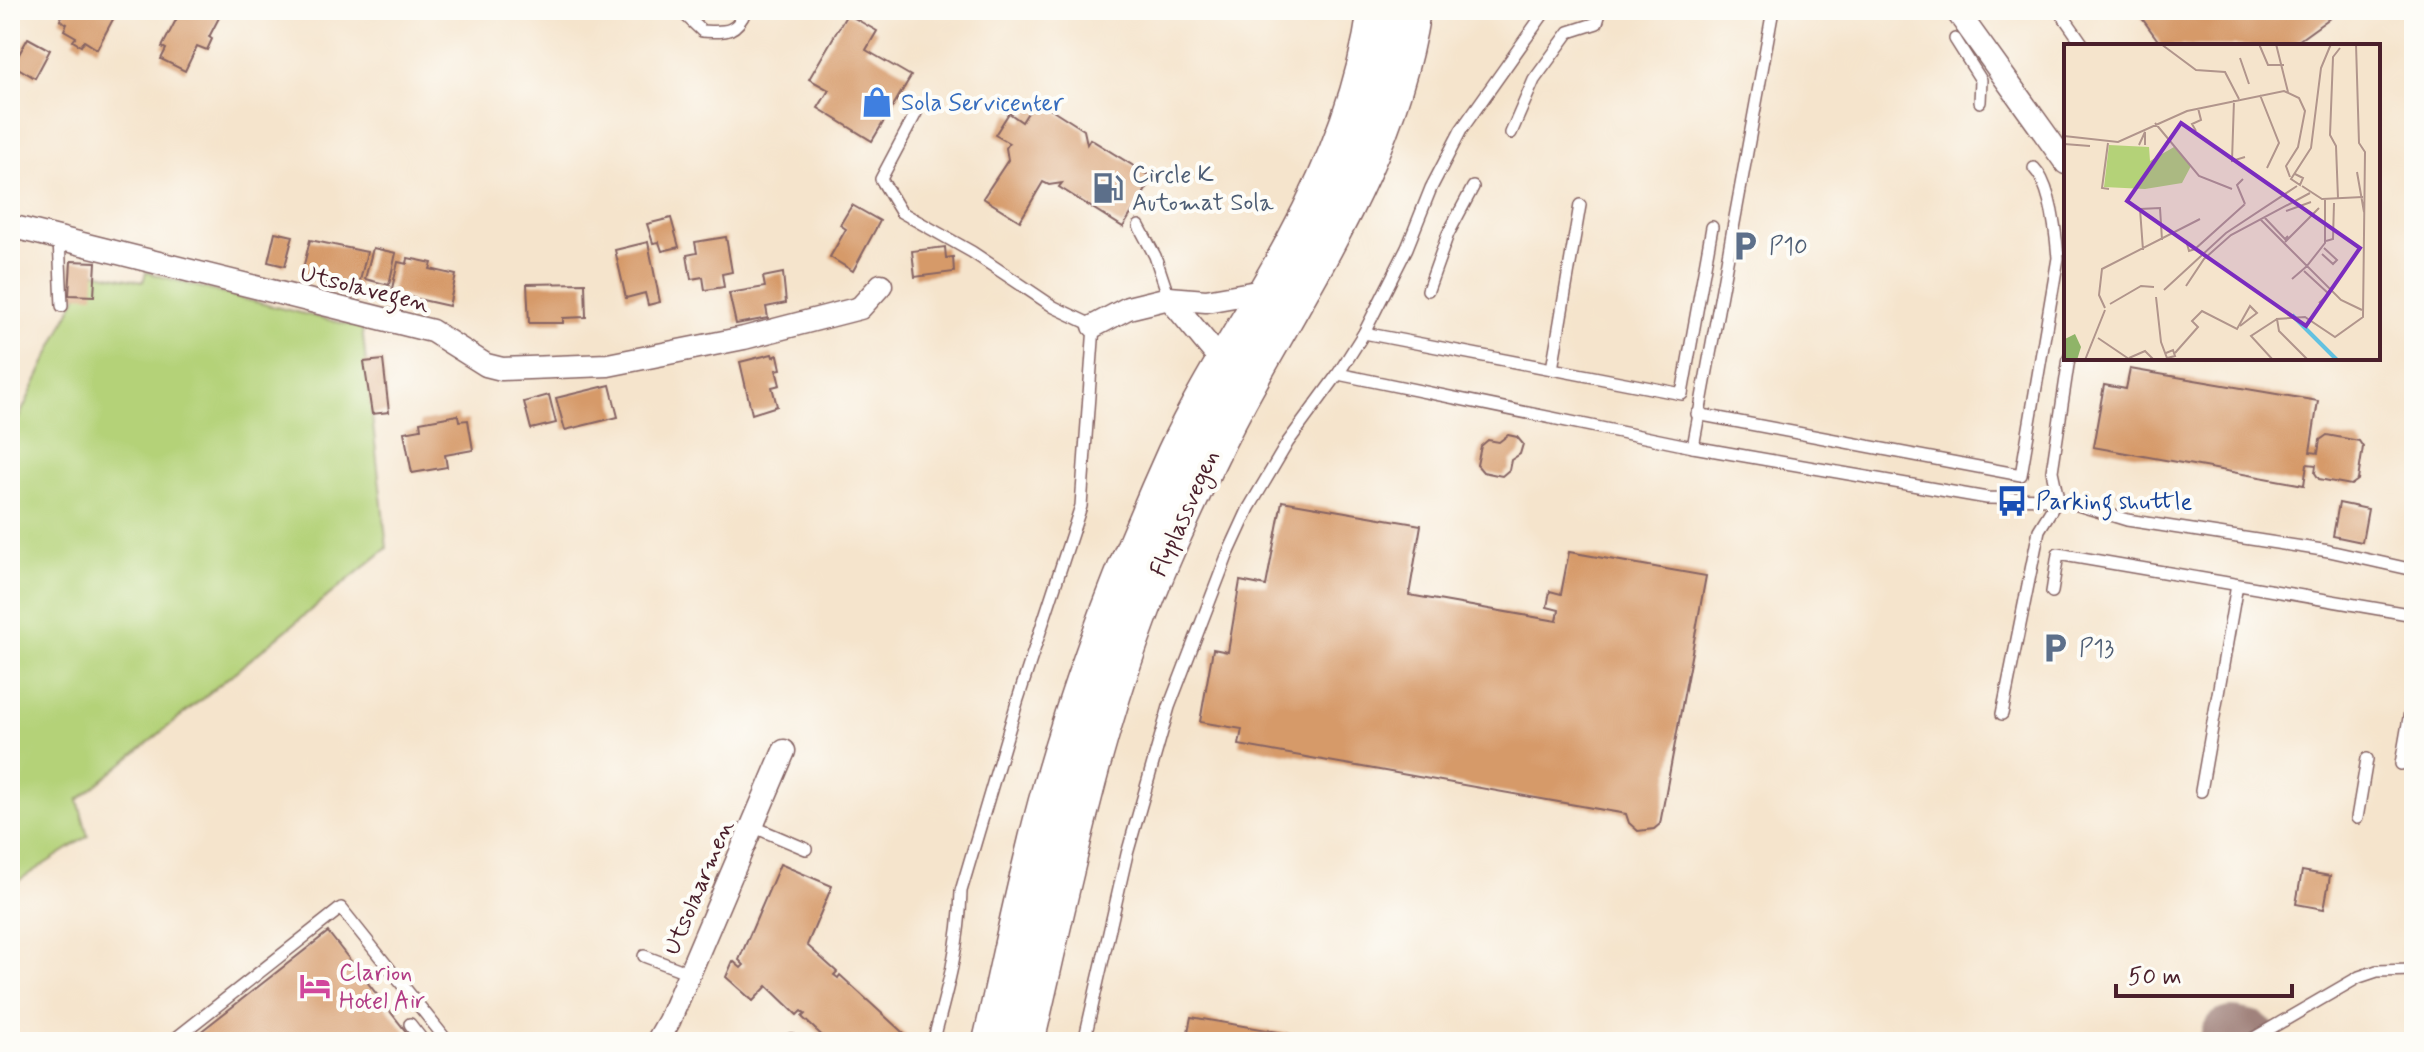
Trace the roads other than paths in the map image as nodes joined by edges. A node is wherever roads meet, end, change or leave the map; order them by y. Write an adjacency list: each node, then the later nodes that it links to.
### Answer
1 (680, 10): 2 (lane)
2 (746, 10)
3 (1377, 10): 24 (highway, Flyplassvegen)
4 (1411, 10): 60 (highway, Flyplassvegen)
5 (1546, 10): 29 (lane)
6 (1601, 10): 14 (lane)
7 (1773, 10): 34 (lane)
8 (1956, 10): 15 (street)
9 (2059, 10): 11 (lane)
10 (1955, 39): 12 (lane)
11 (2083, 44)
12 (1980, 102)
13 (916, 113): 28 (lane)
14 (1511, 133)
15 (2064, 155)
16 (2034, 168): 34 (lane)
17 (1473, 187): 25 (lane)
18 (1580, 205): 32 (lane)
19 (10, 226): 22 (street, Utsolavegen)
20 (1139, 226): 26 (lane)
21 (1712, 227): 32 (lane)
22 (59, 239): 23 (street, Utsolavegen); 27 (lane)
23 (881, 285)
24 (1268, 290): 26 (street); 31 (highway, Flyplassvegen)
25 (1428, 290)
26 (1169, 298): 28 (street); 31 (street)
27 (62, 306)
28 (1094, 326): 58 (lane)
29 (1364, 333): 32 (lane); 33 (lane)
30 (2069, 360): 36 (lane)
31 (1224, 364): 59 (highway, Flyplassvegen)
32 (1552, 369)
33 (1338, 374): 35 (lane); 61 (lane)
34 (1697, 414): 35 (lane)
35 (1693, 447): 36 (lane)
36 (2058, 499): 37 (lane); 42 (lane)
37 (2414, 570)
38 (2237, 585): 39 (lane); 40 (lane); 46 (lane)
39 (2052, 592)
40 (2414, 615)
41 (2414, 689): 45 (lane)
42 (2002, 714)
43 (784, 751): 48 (street, Utsolaarmen)
44 (2367, 759): 47 (lane)
45 (2401, 764)
46 (2201, 791)
47 (2357, 818)
48 (752, 826): 49 (lane); 52 (street, Utsolaarmen)
49 (806, 849)
50 (644, 956): 52 (lane)
51 (2414, 970): 62 (lane)
52 (689, 973): 57 (street, Utsolaarmen)
53 (410, 1024): 55 (lane)
54 (171, 1042): 56 (lane)
55 (424, 1042)
56 (448, 1042)
57 (657, 1042)
58 (933, 1042)
59 (992, 1042)
60 (1025, 1042)
61 (1084, 1042)
62 (2247, 1042)

